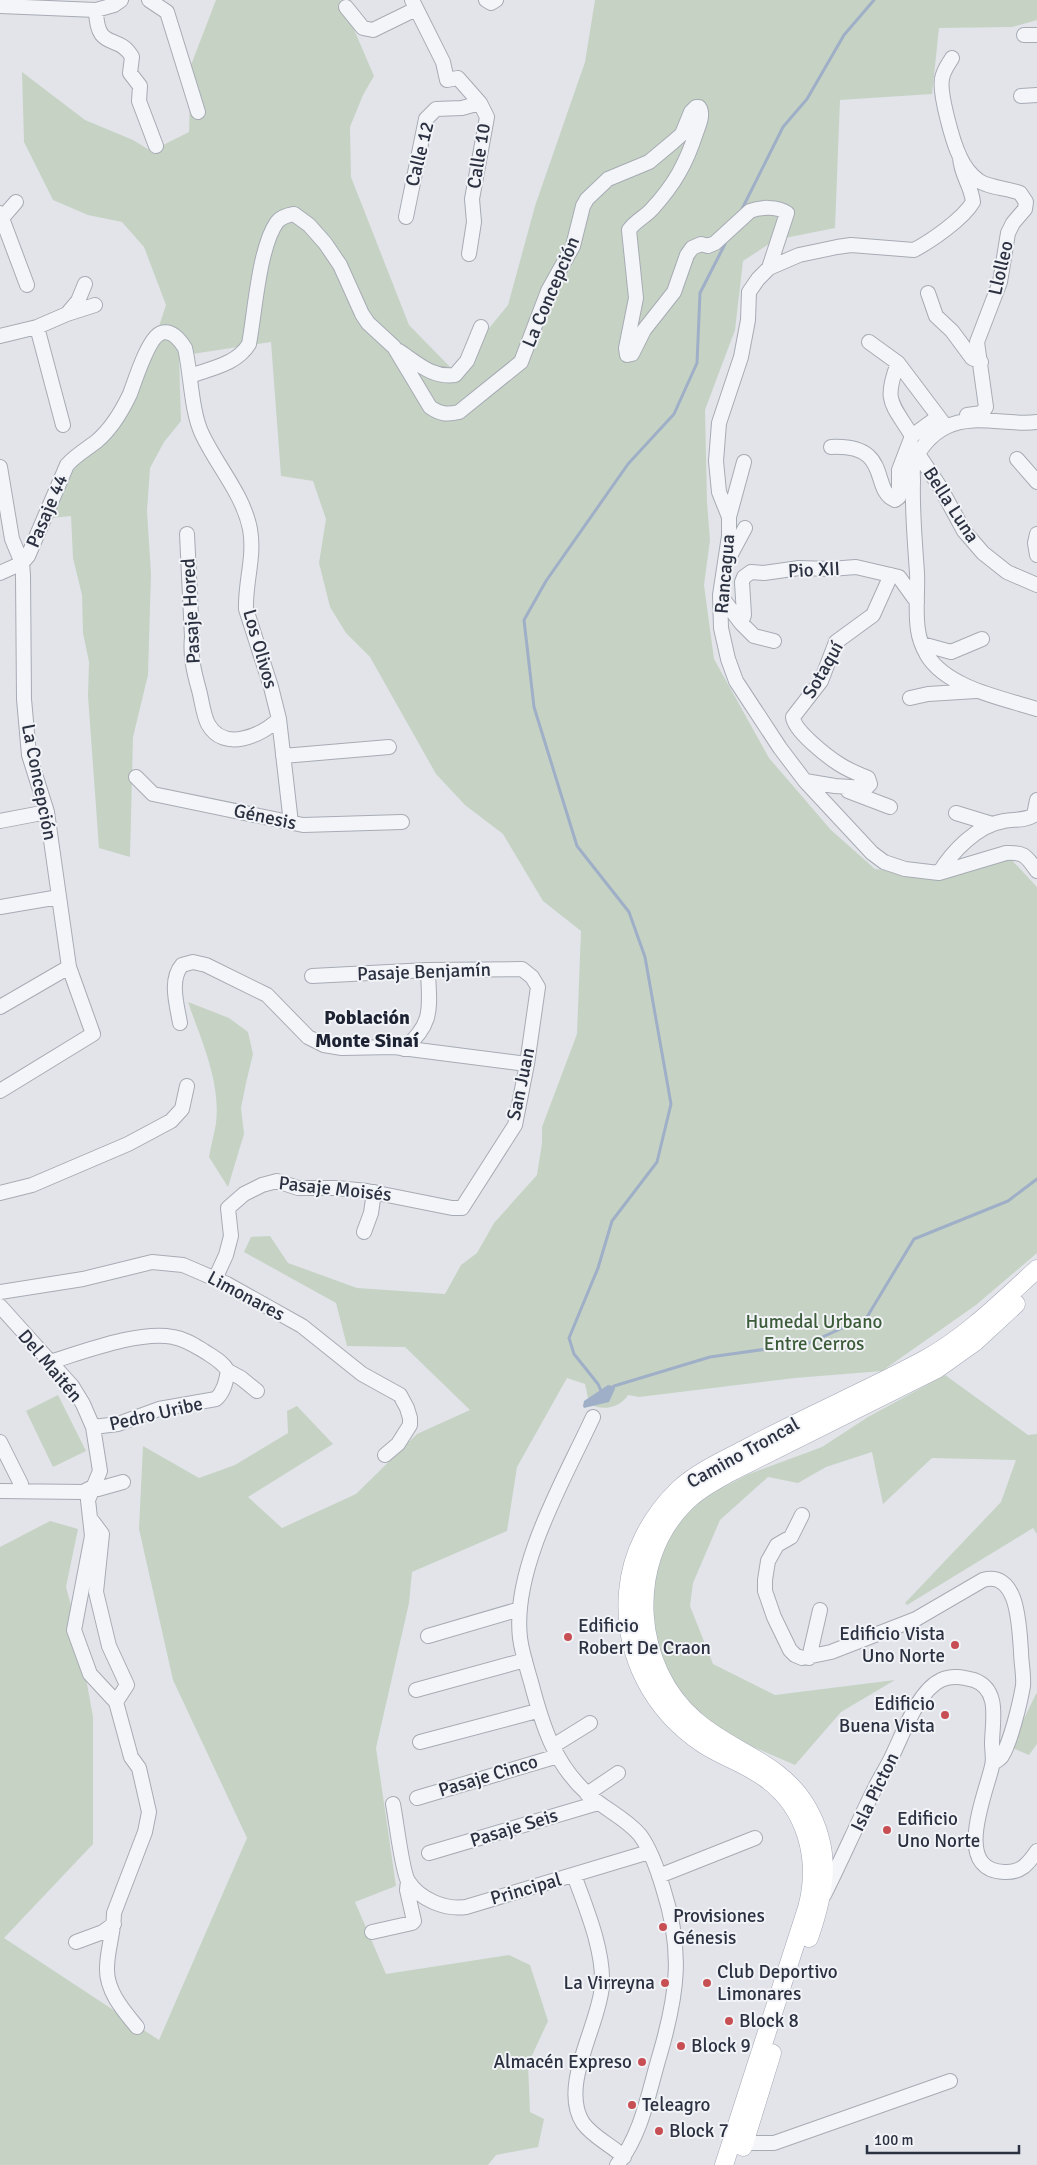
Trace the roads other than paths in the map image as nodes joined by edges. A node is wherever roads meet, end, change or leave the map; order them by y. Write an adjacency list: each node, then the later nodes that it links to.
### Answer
1 (121, 0): 9 (street)
2 (149, 0): 14 (street)
3 (486, 0): 4 (street)
4 (496, 0)
5 (48, 3): 7 (street); 9 (street)
6 (414, 4): 8 (street); 13 (street, Calle 10)
7 (0, 6)
8 (346, 7)
9 (96, 10): 15 (street)
10 (952, 58): 16 (street)
11 (1037, 95): 12 (street)
12 (1021, 96)
13 (480, 102): 19 (street, Calle 12); 20 (street, Calle 10)
14 (198, 112)
15 (156, 146)
16 (960, 157): 21 (street, Rancagua); 32 (street, Llolleo)
17 (16, 202): 18 (street)
18 (1, 215): 23 (street)
19 (406, 217)
20 (469, 254)
21 (769, 268): 31 (street, La Concepción); 45 (street, Rancagua)
22 (85, 284): 26 (street)
23 (27, 285)
24 (928, 293): 32 (street)
25 (95, 305): 26 (street)
26 (67, 314): 27 (street)
27 (37, 327): 29 (street); 37 (street)
28 (481, 327): 31 (street)
29 (0, 336)
30 (869, 342): 33 (street)
31 (394, 348): 34 (street, La Concepción)
32 (981, 362): 35 (street, Llolleo)
33 (898, 363): 35 (street); 38 (street)
34 (190, 376): 50 (street, Pasaje 44); 64 (street, Los Olivos)
35 (946, 422): 36 (street); 38 (street); 40 (street)
36 (1037, 422)
37 (63, 425)
38 (912, 436): 39 (street)
39 (832, 447)
40 (918, 454): 54 (street, Bella Luna); 56 (street)
41 (1017, 459): 44 (street)
42 (744, 462): 45 (street)
43 (0, 467): 50 (street, La Concepción)
44 (1037, 482)
45 (729, 517): 51 (street, Rancagua)
46 (745, 528): 51 (street)
47 (186, 534): 64 (street, Pasaje Hored)
48 (1037, 534): 49 (street)
49 (1037, 555)
50 (22, 563): 52 (street, Pasaje 44); 72 (street, La Concepción)
51 (725, 565): 55 (street, Rancagua)
52 (0, 573)
53 (891, 575): 56 (street, Pio XII); 57 (street, Pio XII); 69 (street, Sotaquí)
54 (1037, 585)
55 (720, 595): 57 (street); 68 (street, Rancagua)
56 (917, 603): 60 (street)
57 (741, 623): 59 (street)
58 (982, 639): 60 (street)
59 (774, 642)
60 (922, 644): 61 (street)
61 (979, 691): 62 (street); 63 (street)
62 (910, 698)
63 (1037, 709)
64 (279, 719): 66 (street, Los Olivos)
65 (389, 747): 66 (street)
66 (283, 756): 76 (street, Los Olivos)
67 (136, 777): 76 (street, Génesis)
68 (805, 781): 69 (street); 79 (street, Rancagua)
69 (835, 786): 71 (street)
70 (1037, 800): 77 (street)
71 (890, 807)
72 (47, 812): 74 (street); 80 (street, La Concepción)
73 (956, 814): 77 (street)
74 (0, 821)
75 (402, 822): 76 (street, Génesis)
76 (291, 823)
77 (992, 824): 79 (street)
78 (1037, 871): 79 (street, Rancagua)
79 (939, 873)
80 (59, 897): 81 (street); 82 (street, La Concepción)
81 (0, 907)
82 (69, 967): 86 (street); 91 (street, La Concepción)
83 (428, 970): 84 (street, Pasaje Benjamín); 85 (street, Pasaje Benjamín); 88 (street)
84 (312, 976)
85 (532, 977): 89 (street, San Juan)
86 (0, 1007)
87 (180, 1023): 88 (street)
88 (404, 1049): 89 (street)
89 (527, 1064): 94 (street, San Juan)
90 (187, 1086): 93 (street)
91 (0, 1091)
92 (374, 1192): 94 (street, Pasaje Moisés); 95 (street); 97 (street, Pasaje Moisés)
93 (0, 1193)
94 (462, 1208)
95 (364, 1232)
96 (1037, 1269): 145 (main road, Camino Troncal)
97 (215, 1279): 99 (street, Limonares); 107 (street, Limonares)
98 (1037, 1285): 135 (main road, Camino Troncal)
99 (0, 1292)
100 (0, 1306): 101 (street, Del Maitén)
101 (50, 1362): 102 (street); 105 (street, Del Maitén)
102 (228, 1370): 103 (street); 105 (street, Pedro Uribe)
103 (257, 1391)
104 (593, 1417): 114 (street)
105 (93, 1427): 109 (street, Del Maitén)
106 (0, 1442): 110 (street)
107 (385, 1455)
108 (123, 1482): 109 (street)
109 (93, 1487): 110 (street); 113 (street, Del Maitén)
110 (21, 1491): 111 (street)
111 (0, 1492)
112 (802, 1515): 117 (street)
113 (90, 1518): 120 (street); 120 (street, Del Maitén)
114 (520, 1609): 116 (street); 118 (street)
115 (820, 1610): 117 (street)
116 (428, 1636)
117 (809, 1658): 125 (street)
118 (524, 1660): 119 (street); 121 (street)
119 (416, 1690)
120 (116, 1702): 140 (street)
121 (537, 1711): 123 (street); 124 (street)
122 (590, 1723): 124 (street, Pasaje Cinco)
123 (420, 1742)
124 (556, 1751): 127 (street, Pasaje Cinco); 128 (street)
125 (993, 1763): 131 (street, Isla Picton); 133 (street, Isla Picton)
126 (618, 1773): 128 (street, Pasaje Seis)
127 (418, 1798)
128 (593, 1798): 132 (street); 134 (street, Pasaje Seis)
129 (393, 1804): 138 (street)
130 (755, 1838): 137 (street)
131 (1037, 1851)
132 (649, 1852): 136 (street, Principal); 137 (street)
133 (846, 1852): 135 (street, Isla Picton); 139 (street, Isla Picton)
134 (429, 1853)
135 (824, 1858): 139 (main road, Camino Troncal)
136 (574, 1875): 138 (street, Principal); 146 (street)
137 (659, 1876): 146 (street)
138 (408, 1881): 141 (street)
139 (822, 1900): 145 (main road, Camino Troncal)
140 (114, 1924): 142 (street); 143 (street)
141 (372, 1932)
142 (76, 1942)
143 (137, 2027)
144 (950, 2081): 145 (street)
145 (738, 2142): 147 (main road); 148 (main road)
146 (621, 2161)
147 (724, 2165)
148 (737, 2165)

